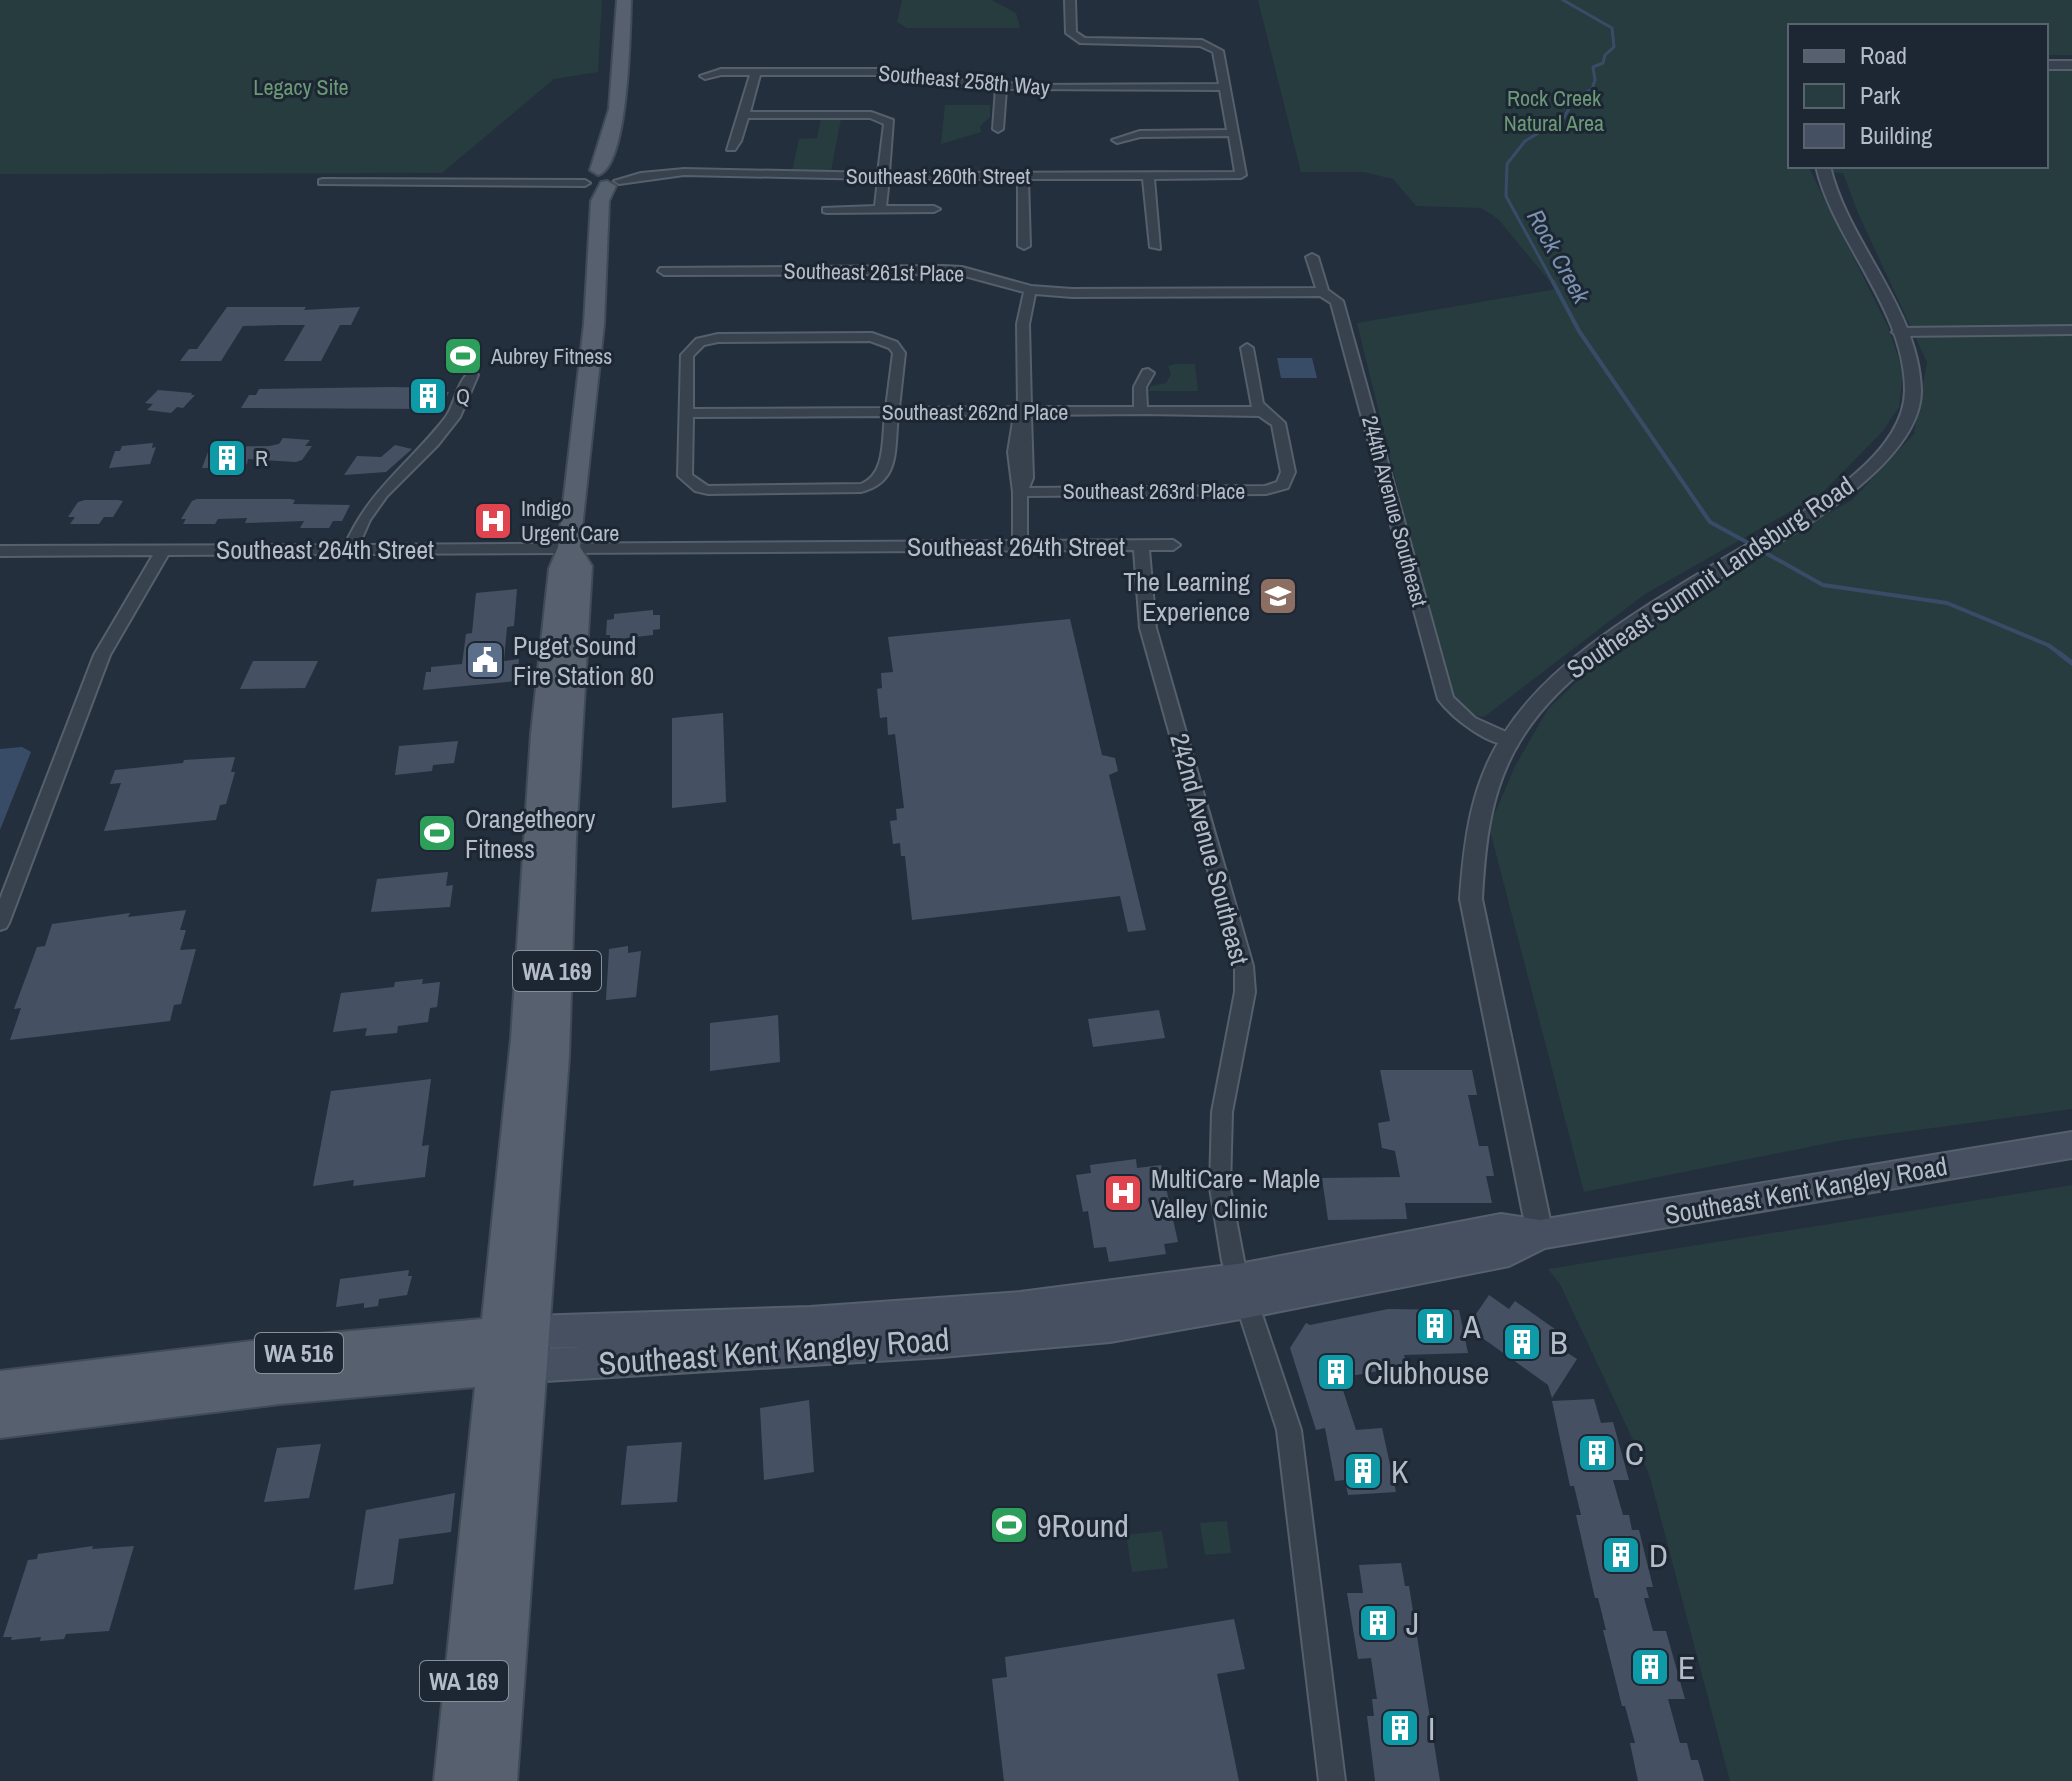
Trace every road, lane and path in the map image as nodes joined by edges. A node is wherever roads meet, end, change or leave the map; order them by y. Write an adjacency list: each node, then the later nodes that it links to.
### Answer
1 (624, 0): 18 (main road, WA 169)
2 (1070, 0): 8 (street)
3 (2048, 65): 4 (street)
4 (2072, 65)
5 (756, 72): 6 (street, Southeast 258th Way); 7 (street, Southeast 258th Way); 9 (street)
6 (705, 76)
7 (1001, 86): 8 (street, Southeast 258th Way); 10 (street)
8 (1224, 87): 11 (street)
9 (744, 115): 13 (street); 16 (street)
10 (998, 129)
11 (1233, 133): 12 (street); 15 (street, Southeast 260th Street)
12 (1117, 140)
13 (731, 148)
14 (1824, 168): 30 (street, Southeast Summit Landsburg Road)
15 (1148, 175): 17 (street, Southeast 260th Street); 24 (street)
16 (883, 176): 17 (street, Southeast 260th Street); 18 (street, Southeast 260th Street); 20 (street)
17 (1023, 176): 23 (street)
18 (602, 179): 19 (street, Southeast 260th Street); 43 (main road, WA 169)
19 (323, 182)
20 (880, 209): 21 (street); 22 (street)
21 (934, 209)
22 (827, 210)
23 (1024, 246)
24 (1156, 247)
25 (1312, 257): 28 (street, 244th Avenue Southeast)
26 (664, 271): 27 (street, Southeast 261st Place)
27 (1030, 290): 28 (street, Southeast 261st Place); 34 (street)
28 (1323, 292): 47 (street, 244th Avenue Southeast)
29 (2072, 330): 30 (street)
30 (1898, 332): 47 (street, Southeast Summit Landsburg Road)
31 (1247, 348): 38 (street)
32 (1148, 373): 35 (street)
33 (472, 375): 44 (street)
34 (1022, 412): 35 (street, Southeast 262nd Place); 37 (street, Southeast 262nd Place); 39 (street)
35 (1141, 412): 38 (street, Southeast 262nd Place)
36 (686, 413): 37 (street, Southeast 262nd Place); 37 (street); 37 (street)
37 (892, 413)
38 (1263, 413): 39 (street, Southeast 263rd Place)
39 (1020, 492): 42 (street)
40 (1141, 545): 41 (street, Southeast 264th Street); 42 (street, Southeast 264th Street); 53 (street, 242nd Avenue Southeast)
41 (1173, 545)
42 (1020, 546): 43 (street, Southeast 264th Street)
43 (569, 547): 44 (street, Southeast 264th Street); 48 (main road, WA 169); 49 (main road, WA 169)
44 (350, 549): 45 (street, Southeast 264th Street)
45 (163, 550): 46 (street, Southeast 264th Street); 50 (street)
46 (0, 551)
47 (1509, 740): 52 (street, Southeast Summit Landsburg Road)
48 (543, 769): 49 (main road); 54 (main road, WA 169)
49 (562, 839): 54 (main road, WA 169)
50 (0, 923)
51 (2072, 1145): 52 (main road, Southeast Kent Kangley Road)
52 (1540, 1234): 53 (main road, Southeast Kent Kangley Road)
53 (1242, 1291): 54 (main road, Southeast Kent Kangley Road); 59 (street, 242nd Avenue Southeast)
54 (512, 1350): 55 (main road, Southeast Kent Kangley Road / WA 516); 56 (main road, Southeast Kent Kangley Road / WA 516); 57 (main road, WA 169); 58 (main road, WA 169)
55 (0, 1389)
56 (0, 1420)
57 (455, 1781)
58 (496, 1781)
59 (1332, 1781)

